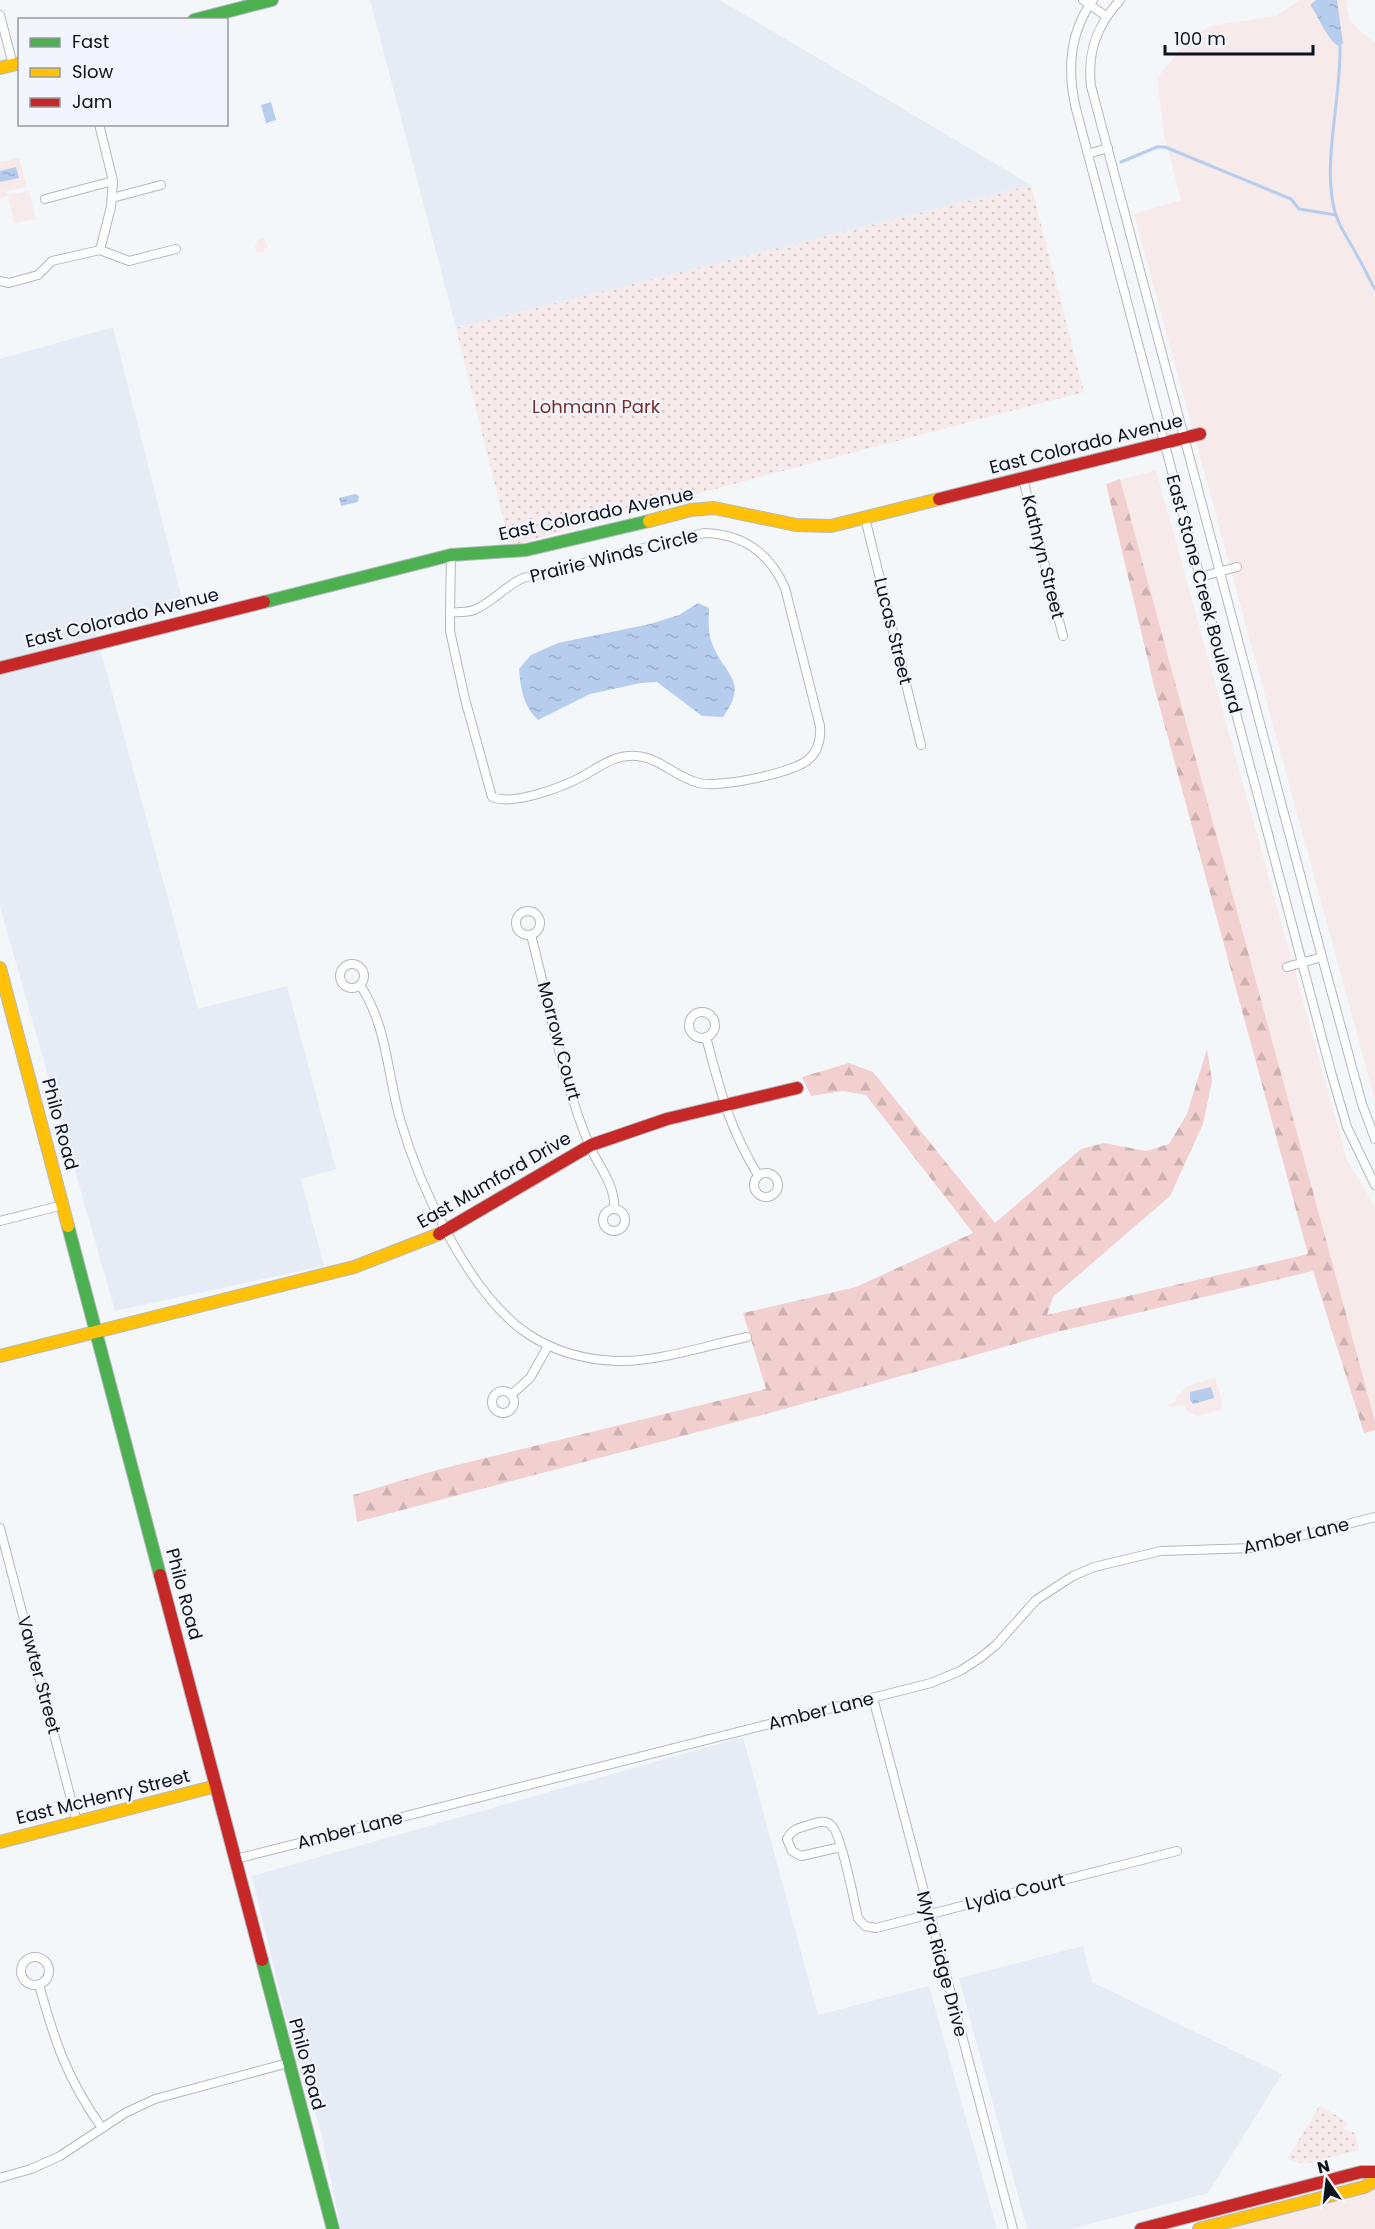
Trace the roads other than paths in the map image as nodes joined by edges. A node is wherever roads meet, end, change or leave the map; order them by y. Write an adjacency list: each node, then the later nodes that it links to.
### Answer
1 (272, 0): 6 (street)
2 (1120, 0): 5 (street, East Stone Creek Boulevard)
3 (1089, 2): 5 (street); 11 (street, East Stone Creek Boulevard)
4 (0, 15): 7 (street)
5 (1106, 16): 10 (street, East Stone Creek Boulevard)
6 (202, 18)
7 (16, 64): 8 (street)
8 (0, 68)
9 (99, 126): 12 (street)
10 (1108, 148): 11 (street); 20 (street, East Stone Creek Boulevard)
11 (1088, 154): 21 (street, East Stone Creek Boulevard)
12 (113, 181): 14 (street); 15 (street)
13 (161, 186): 14 (street)
14 (112, 198): 17 (street)
15 (45, 199)
16 (176, 249): 17 (street)
17 (100, 250): 18 (street)
18 (0, 281)
19 (1200, 434): 20 (street, East Colorado Avenue)
20 (1185, 438): 21 (street, East Colorado Avenue); 26 (street, East Stone Creek Boulevard)
21 (1164, 443): 22 (street, East Colorado Avenue); 27 (street, East Stone Creek Boulevard)
22 (1023, 479): 23 (street, East Colorado Avenue); 29 (street, Kathryn Street)
23 (865, 518): 24 (street, East Colorado Avenue); 31 (street, Lucas Street)
24 (451, 555): 28 (street); 30 (street, East Colorado Avenue)
25 (1236, 567): 26 (street)
26 (1221, 571): 27 (street); 33 (street, East Stone Creek Boulevard)
27 (1200, 577): 34 (street, East Stone Creek Boulevard)
28 (450, 613): 28 (street, Prairie Winds Circle)
29 (1063, 636)
30 (0, 668)
31 (921, 745)
32 (531, 935): 42 (street, Morrow Court)
33 (1322, 957): 34 (street); 41 (street, East Stone Creek Boulevard)
34 (1303, 963): 35 (street); 44 (street, East Stone Creek Boulevard)
35 (1287, 967)
36 (0, 968): 45 (street, Philo Road)
37 (360, 985): 48 (street)
38 (706, 1037): 40 (street)
39 (797, 1088): 40 (street, East Mumford Drive)
40 (724, 1106): 42 (street, East Mumford Drive); 43 (street)
41 (1375, 1139)
42 (590, 1146): 46 (street, Morrow Court); 48 (street, East Mumford Drive)
43 (758, 1176)
44 (1375, 1185)
45 (63, 1205): 47 (street); 49 (street, Philo Road)
46 (614, 1209)
47 (0, 1221)
48 (447, 1231): 49 (street, East Mumford Drive); 51 (street)
49 (97, 1331): 52 (street, East Mumford Drive); 57 (street, Philo Road)
50 (747, 1337): 51 (street)
51 (548, 1346): 53 (street)
52 (0, 1356)
53 (511, 1395)
54 (1375, 1517): 56 (street, Amber Lane)
55 (0, 1528): 58 (street, Vawter Street)
56 (873, 1698): 62 (street, Amber Lane); 63 (street, Myra Ridge Drive)
57 (216, 1786): 58 (street, East McHenry Street); 62 (street, Philo Road)
58 (77, 1822): 59 (street, East McHenry Street)
59 (0, 1842)
60 (841, 1847): 60 (street, Lydia Court); 63 (street, Lydia Court)
61 (1177, 1851): 63 (street, Lydia Court)
62 (236, 1859): 65 (street, Philo Road)
63 (929, 1914): 71 (street, Myra Ridge Drive)
64 (39, 1985): 66 (street)
65 (288, 2064): 66 (street); 70 (street, Philo Road)
66 (102, 2128): 68 (street)
67 (1375, 2172): 72 (street)
68 (0, 2178)
69 (1375, 2181): 73 (street)
70 (333, 2229)
71 (1013, 2229)
72 (1141, 2229)
73 (1199, 2229)

